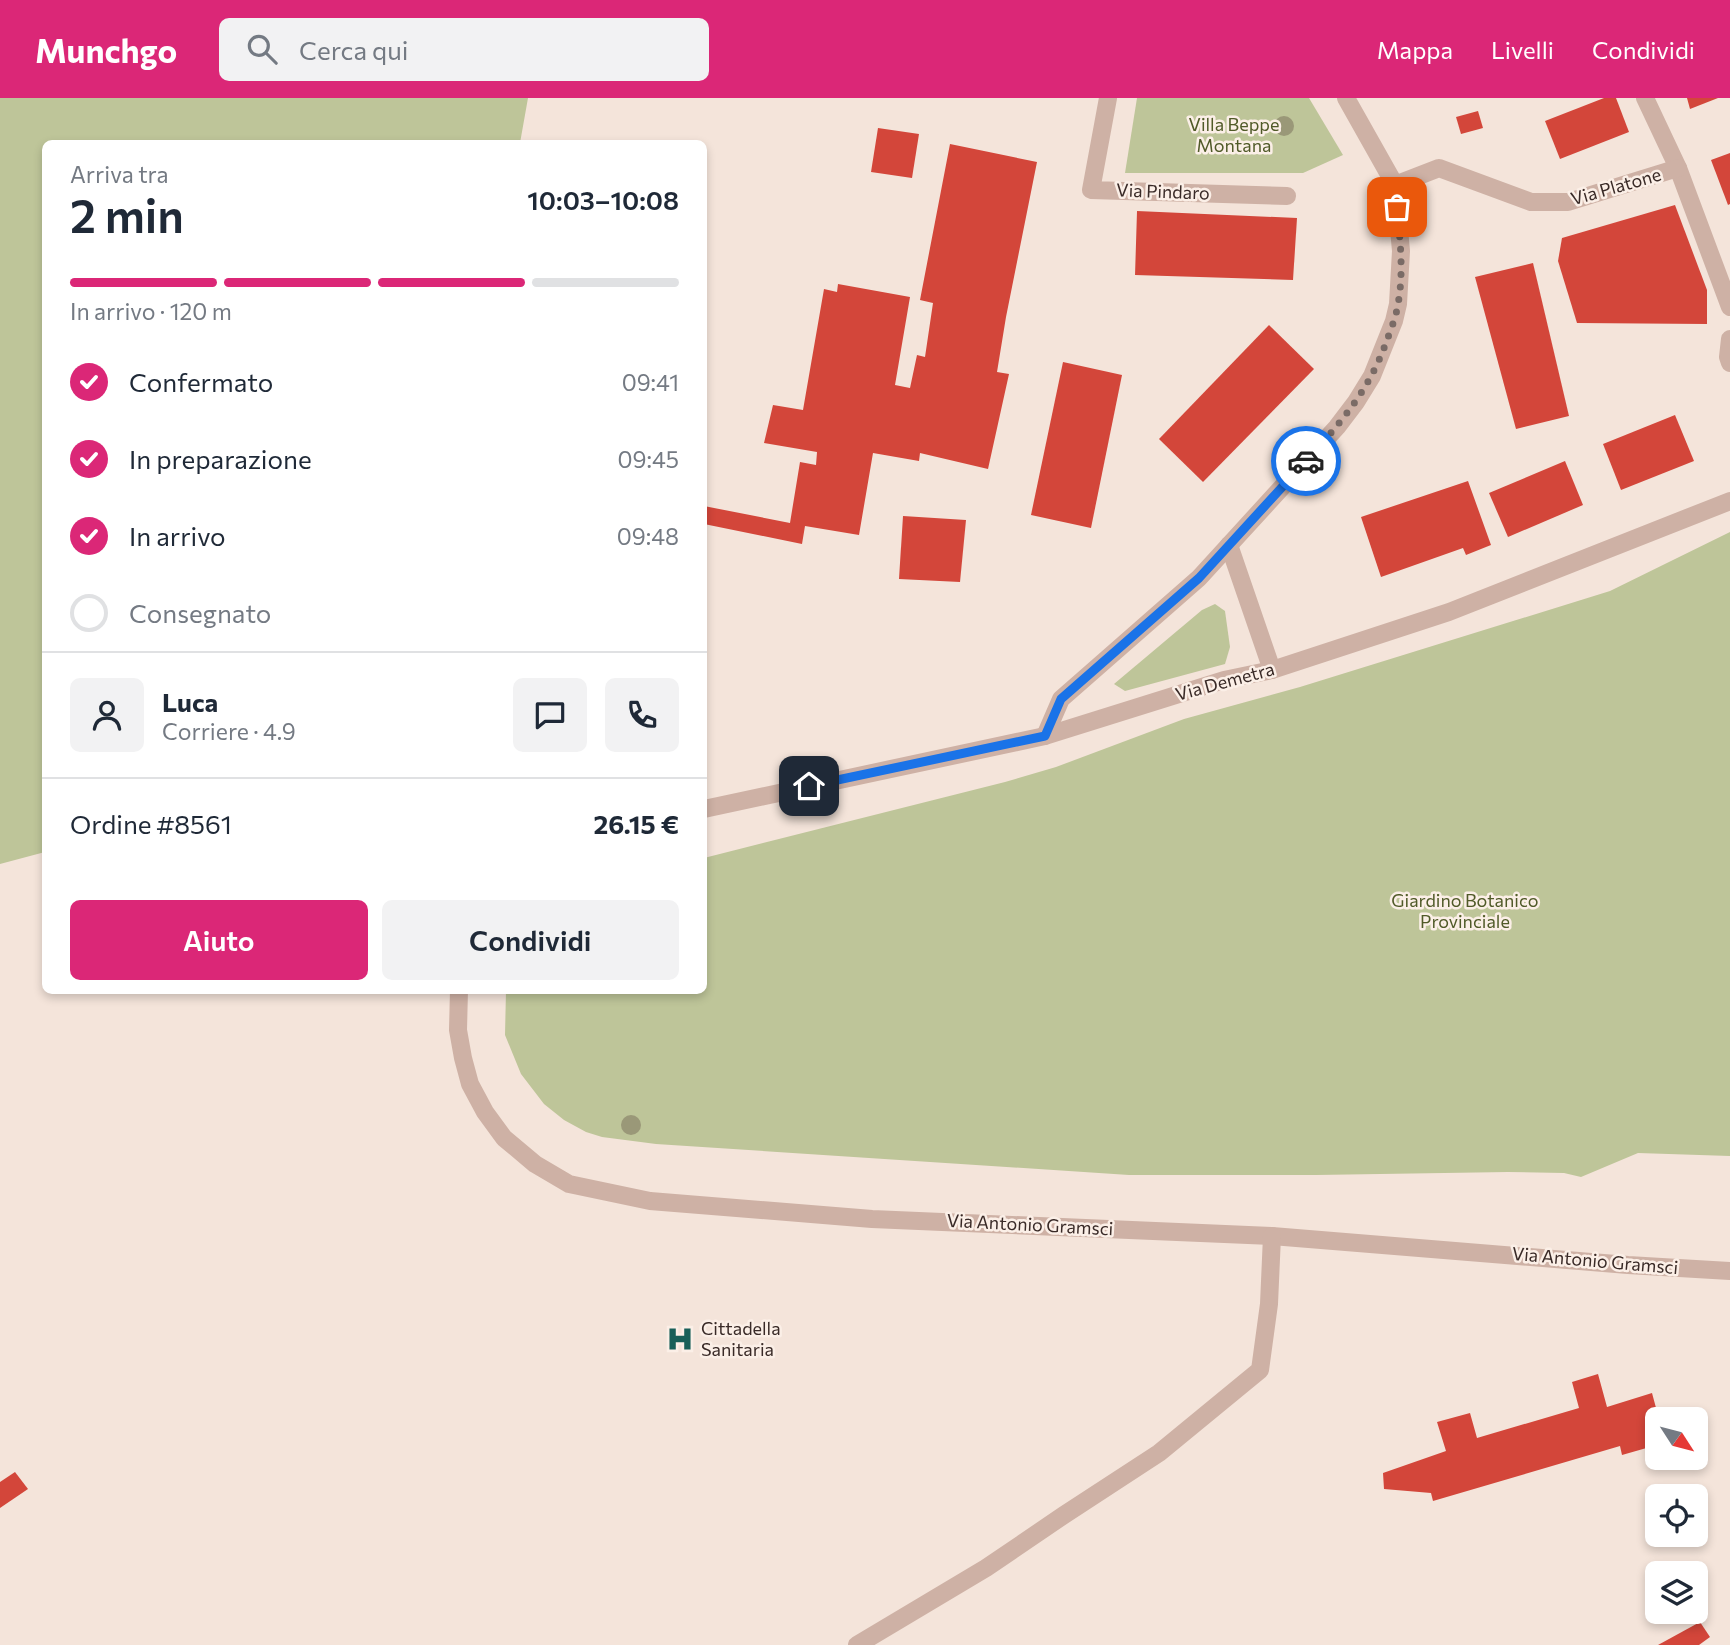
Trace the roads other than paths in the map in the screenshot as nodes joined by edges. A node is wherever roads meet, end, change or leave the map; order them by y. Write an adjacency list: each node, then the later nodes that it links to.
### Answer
1 (1108, 98): 6 (street, Via Pindaro)
2 (1346, 98): 5 (street)
3 (1645, 98): 4 (street, Via Platone)
4 (1678, 168): 5 (street, Via Platone); 7 (street, Via Platone)
5 (1395, 185): 11 (street)
6 (1287, 196)
7 (1730, 307)
8 (1730, 339): 9 (street)
9 (1730, 363)
10 (1730, 501): 12 (street, Via Demetra)
11 (1229, 545): 12 (street); 13 (street)
12 (1272, 670): 13 (street, Via Demetra)
13 (1045, 736): 14 (street, Via Demetra)
14 (707, 807)
15 (459, 994): 16 (street, Via Antonio Gramsci)
16 (1272, 1236): 17 (street, Via Antonio Gramsci); 18 (street)
17 (1730, 1271)
18 (857, 1645)

